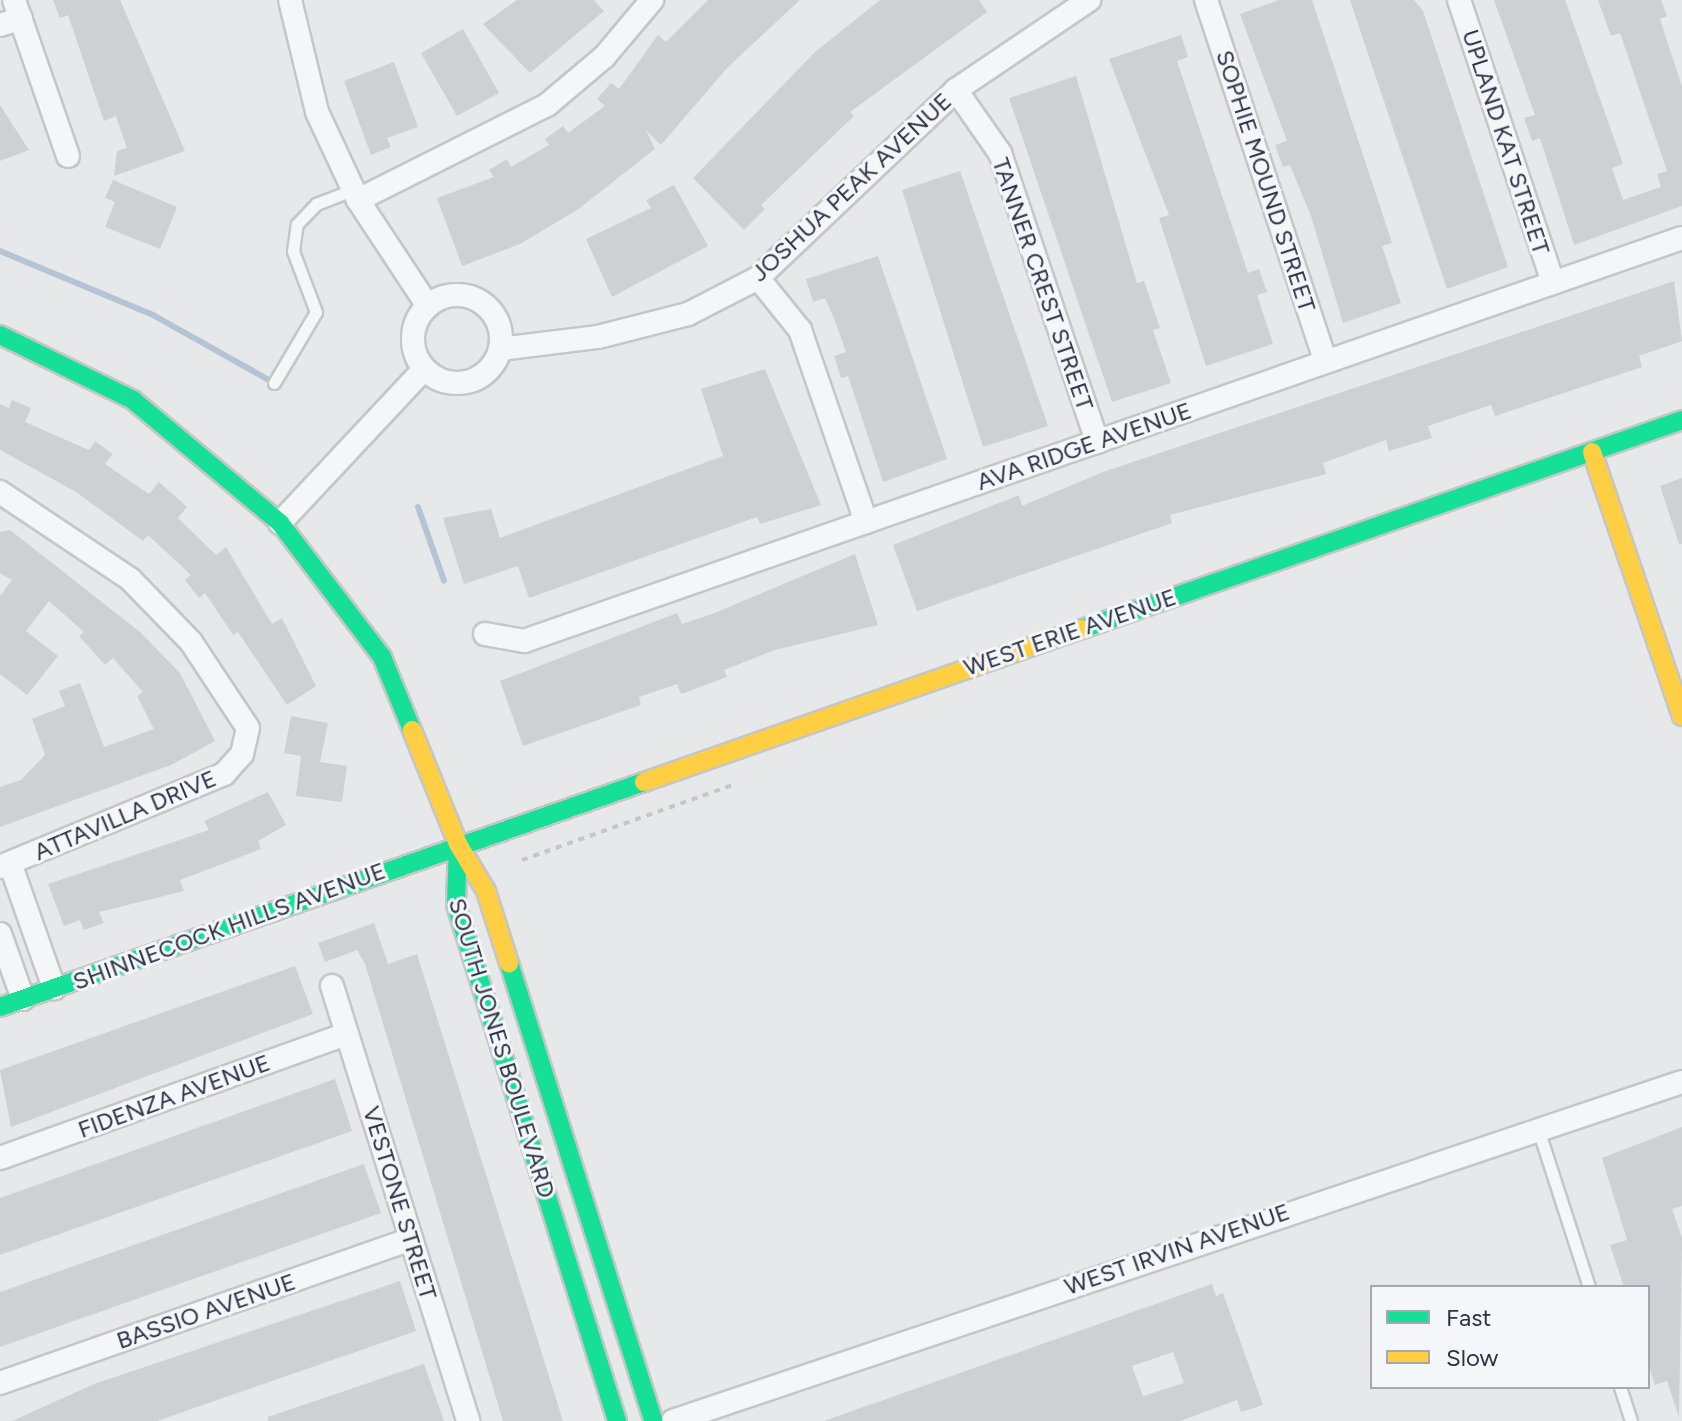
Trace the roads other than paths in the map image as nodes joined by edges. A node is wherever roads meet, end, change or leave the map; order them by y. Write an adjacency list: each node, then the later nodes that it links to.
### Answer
1 (290, 0): 9 (street)
2 (652, 0): 9 (street)
3 (1089, 0): 7 (street, JOSHUA PEAK AVENUE)
4 (1206, 0): 16 (street, SOPHIE MOUND STREET)
5 (1459, 0): 12 (street, UPLAND KAT STREET)
6 (12, 14): 8 (street)
7 (956, 90): 11 (street, JOSHUA PEAK AVENUE); 20 (street, TANNER CREST STREET)
8 (68, 156)
9 (355, 195): 13 (street); 18 (lane)
10 (1682, 238): 12 (street, AVA RIDGE AVENUE)
11 (758, 278): 15 (street, JOSHUA PEAK AVENUE); 23 (street)
12 (1553, 283): 16 (street, AVA RIDGE AVENUE)
13 (428, 306): 15 (street); 17 (street)
14 (0, 335): 24 (street)
15 (500, 349): 17 (street)
16 (1326, 362): 20 (street, AVA RIDGE AVENUE)
17 (424, 369): 24 (street)
18 (274, 383)
19 (1682, 420): 21 (street, WEST ERIE AVENUE)
20 (1097, 442): 23 (street, AVA RIDGE AVENUE)
21 (1592, 452): 26 (street); 27 (street, WEST ERIE AVENUE)
22 (0, 492): 28 (street, ATTAVILLA DRIVE)
23 (866, 522): 25 (street, AVA RIDGE AVENUE)
24 (280, 523): 27 (street)
25 (485, 634)
26 (1682, 716)
27 (458, 844): 31 (street, SHINNECOCK HILLS AVENUE); 43 (street, SOUTH JONES BOULEVARD); 44 (street, SOUTH JONES BOULEVARD)
28 (5, 865): 31 (street)
29 (0, 934): 32 (street)
30 (332, 986): 34 (street, VESTONE STREET)
31 (54, 988): 32 (street, SHINNECOCK HILLS AVENUE)
32 (23, 999): 33 (street, SHINNECOCK HILLS AVENUE)
33 (0, 1007)
34 (347, 1034): 37 (street, FIDENZA AVENUE); 38 (street, VESTONE STREET)
35 (1682, 1082): 36 (street, WEST IRVIN AVENUE)
36 (1538, 1129): 39 (lane); 45 (street, WEST IRVIN AVENUE)
37 (0, 1158)
38 (411, 1239): 40 (street, BASSIO AVENUE); 42 (street, VESTONE STREET)
39 (1588, 1285)
40 (0, 1383)
41 (1621, 1389): 46 (lane)
42 (468, 1421)
43 (617, 1421)
44 (653, 1421)
45 (673, 1421)
46 (1631, 1421)

